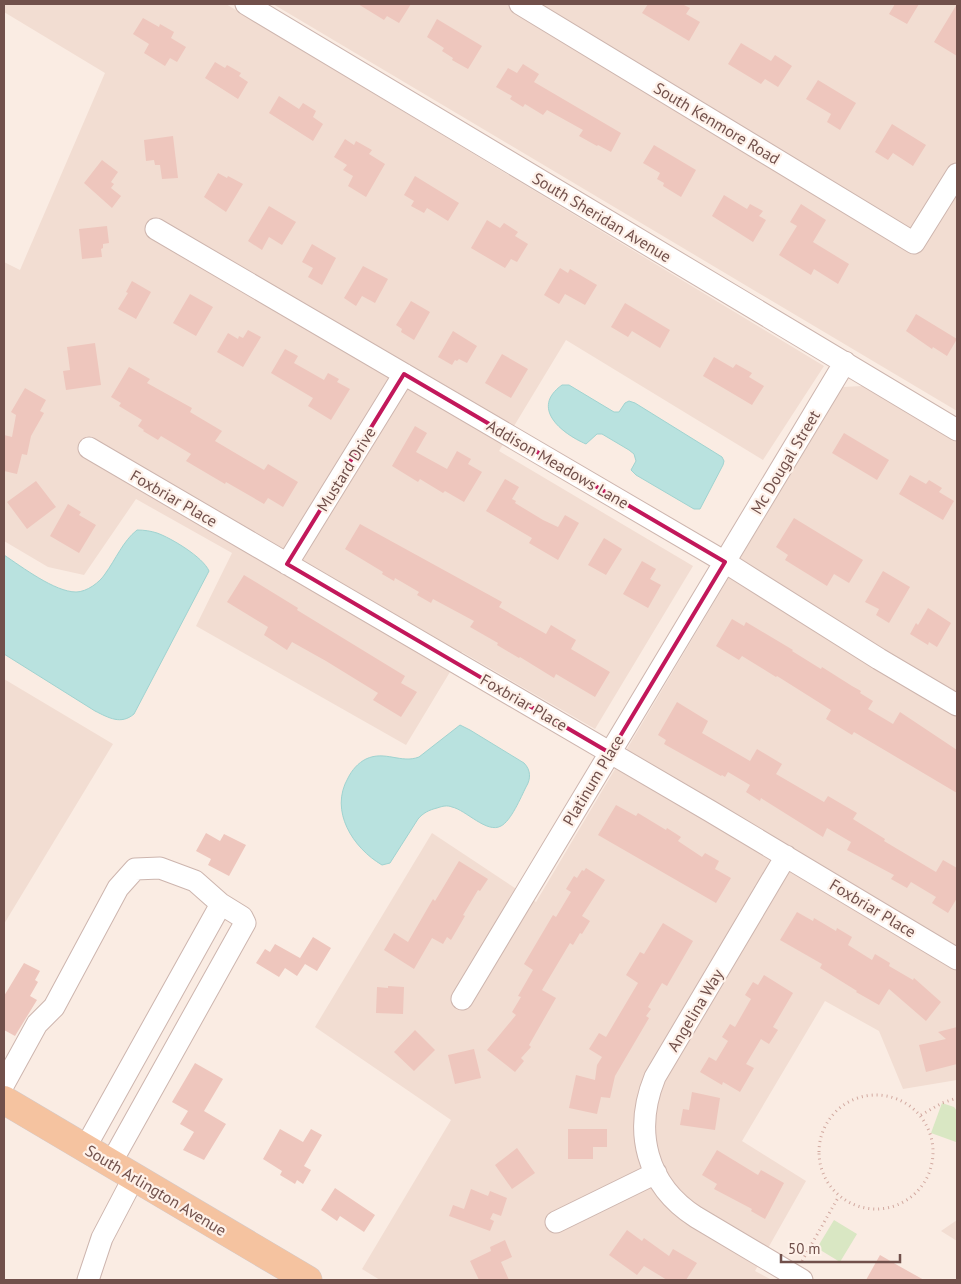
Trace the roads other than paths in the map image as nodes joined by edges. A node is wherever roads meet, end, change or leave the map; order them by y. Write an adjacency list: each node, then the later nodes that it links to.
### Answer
1 (246, 4): 5 (street, South Sheridan Avenue)
2 (520, 4): 3 (street, South Kenmore Road)
3 (957, 174)
4 (156, 229): 6 (street, Addison Meadows Lane)
5 (845, 362): 7 (street, South Sheridan Avenue); 9 (street, Mc Dougal Street)
6 (404, 374): 9 (street, Addison Meadows Lane); 10 (street, Mustard Drive)
7 (957, 430)
8 (89, 448): 10 (street, Foxbriar Place)
9 (725, 562): 11 (street, Addison Meadows Lane); 12 (street, Platinum Place)
10 (287, 564): 12 (street, Foxbriar Place)
11 (957, 705)
12 (610, 753): 13 (street, Foxbriar Place); 16 (street, Platinum Place)
13 (786, 856): 15 (street, Foxbriar Place); 21 (street, Angelina Way)
14 (221, 904): 17 (street); 19 (street); 20 (street)
15 (957, 959)
16 (462, 999)
17 (4, 1084)
18 (4, 1100): 19 (main road, South Arlington Avenue)
19 (85, 1148): 20 (main road, South Arlington Avenue)
20 (111, 1163): 22 (main road, South Arlington Avenue)
21 (656, 1173): 23 (street); 24 (street, Angelina Way)
22 (134, 1177): 25 (street); 26 (main road, South Arlington Avenue)
23 (556, 1222)
24 (798, 1278)
25 (88, 1280)
26 (308, 1280)

